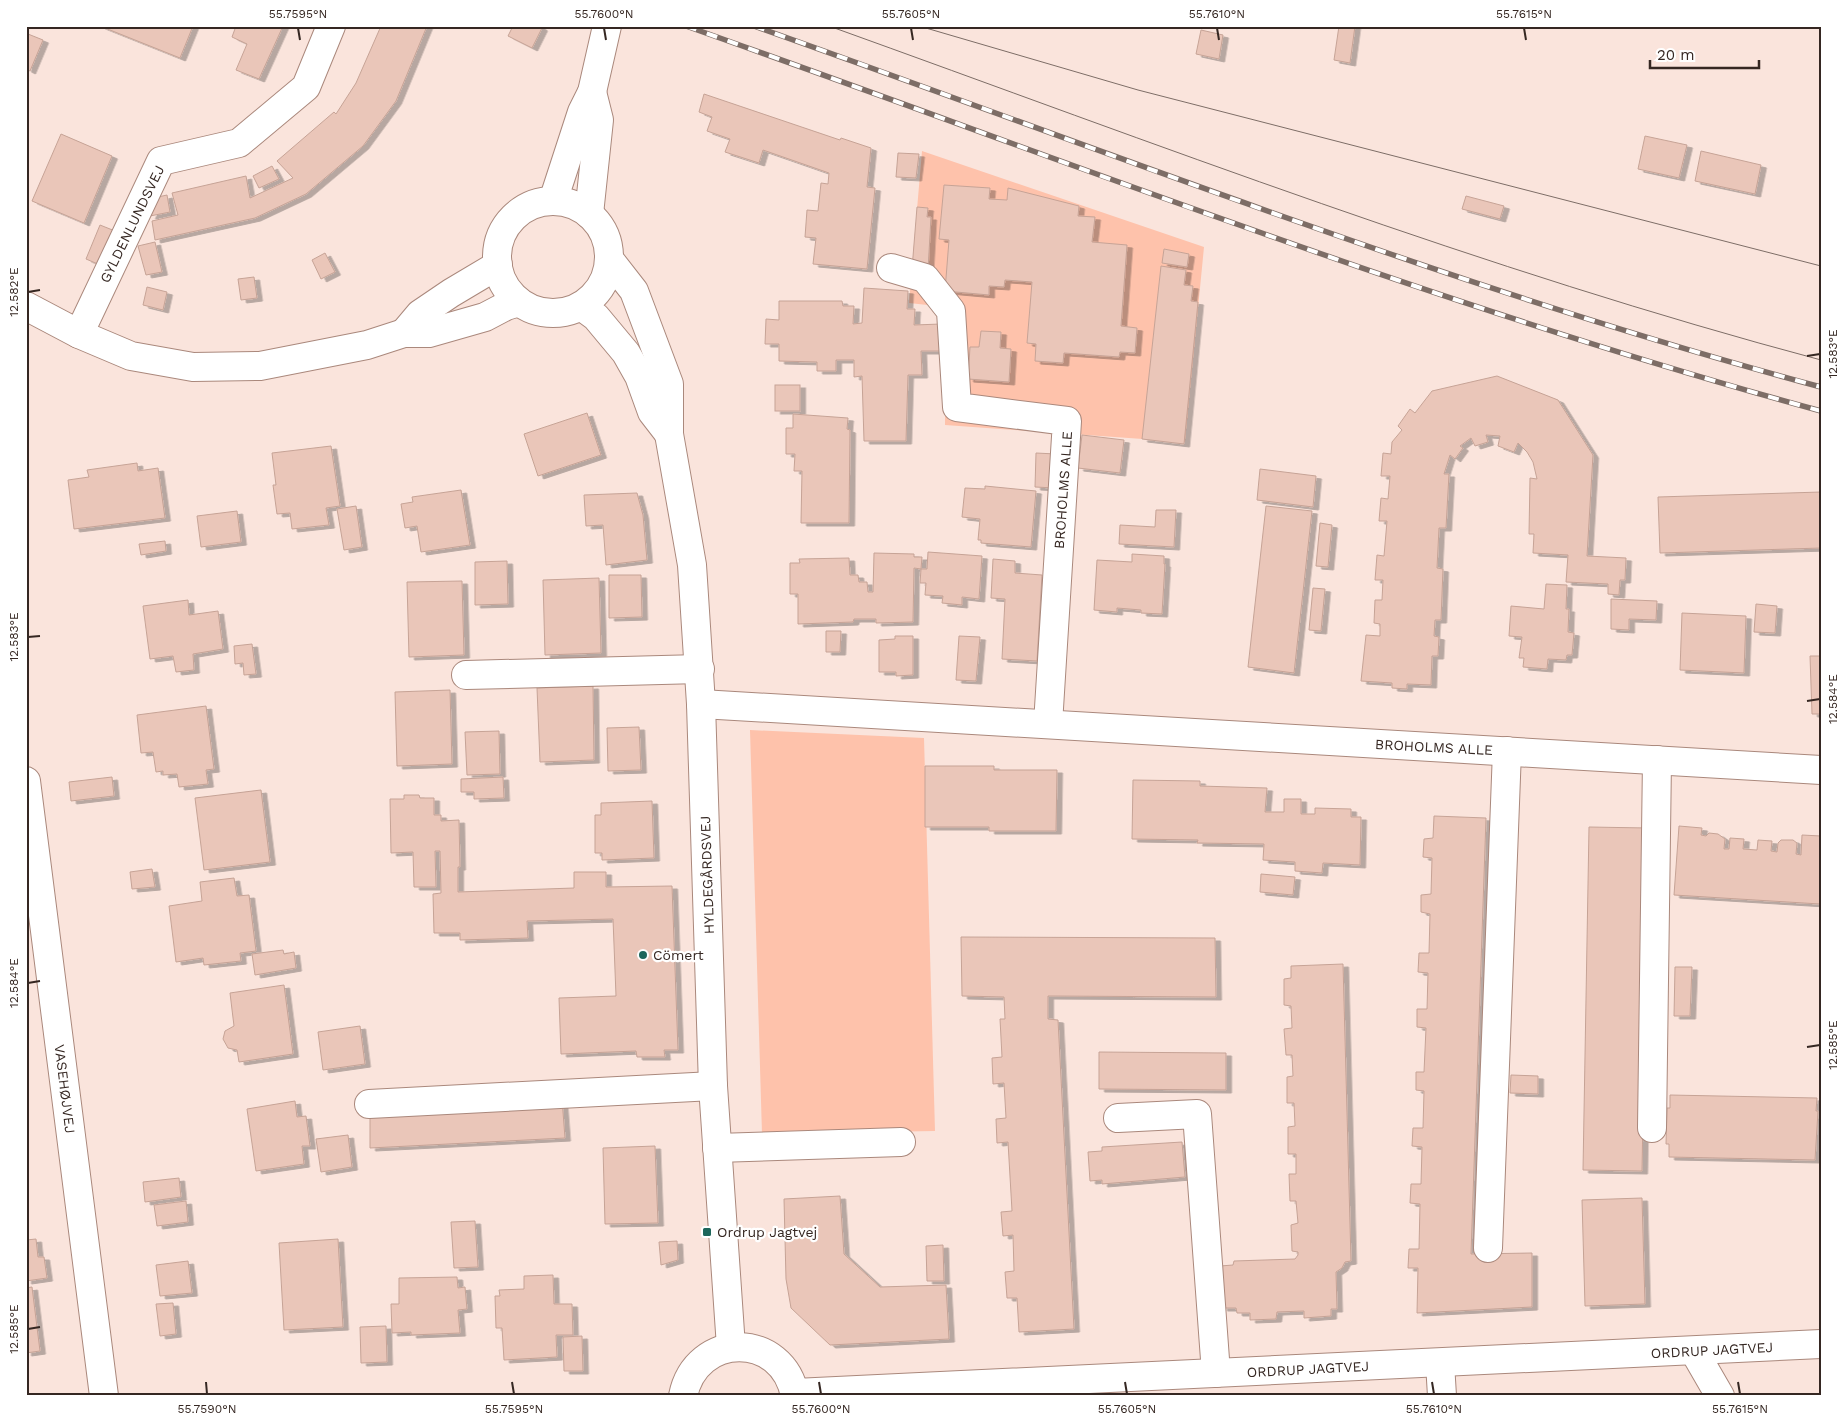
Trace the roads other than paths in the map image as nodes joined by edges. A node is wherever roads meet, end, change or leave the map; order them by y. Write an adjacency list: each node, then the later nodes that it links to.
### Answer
1 (331, 26): 13 (street, GYLDENLUNDSVEJ)
2 (606, 32): 3 (street)
3 (592, 92): 4 (street); 5 (street)
4 (553, 200): 5 (street); 7 (street)
5 (590, 214): 6 (street)
6 (610, 259): 11 (street); 14 (street, HYLDEGÅRDSVEJ)
7 (498, 265): 9 (street); 12 (street)
8 (891, 268): 18 (street, BROHOLMS ALLE)
9 (519, 302): 11 (street); 12 (street)
10 (26, 306): 13 (street)
11 (581, 306): 14 (street, HYLDEGÅRDSVEJ)
12 (404, 333): 13 (street)
13 (79, 334)
14 (668, 434): 15 (street, HYLDEGÅRDSVEJ)
15 (700, 669): 16 (street); 17 (street, HYLDEGÅRDSVEJ)
16 (466, 674)
17 (702, 704): 18 (street, BROHOLMS ALLE); 23 (street, HYLDEGÅRDSVEJ)
18 (1048, 724): 19 (street, BROHOLMS ALLE)
19 (1507, 751): 20 (street, BROHOLMS ALLE); 29 (street)
20 (1657, 760): 21 (street, BROHOLMS ALLE); 26 (street)
21 (1821, 770)
22 (26, 782): 37 (street, VASEHØJVEJ)
23 (713, 1086): 24 (street); 28 (street, HYLDEGÅRDSVEJ)
24 (369, 1104)
25 (1118, 1118): 34 (street)
26 (1652, 1128)
27 (901, 1142): 28 (street)
28 (717, 1148): 31 (street, HYLDEGÅRDSVEJ)
29 (1488, 1248)
30 (1821, 1344): 32 (street, ORDRUP JAGTVEJ)
31 (731, 1348): 36 (street); 38 (street)
32 (1694, 1351): 33 (street, ORDRUP JAGTVEJ); 40 (street)
33 (1440, 1363): 34 (street, ORDRUP JAGTVEJ); 39 (street)
34 (1216, 1373): 35 (street, ORDRUP JAGTVEJ)
35 (1186, 1385): 36 (street, ORDRUP JAGTVEJ)
36 (795, 1394)
37 (104, 1396)
38 (684, 1396)
39 (1442, 1396)
40 (1720, 1396)

